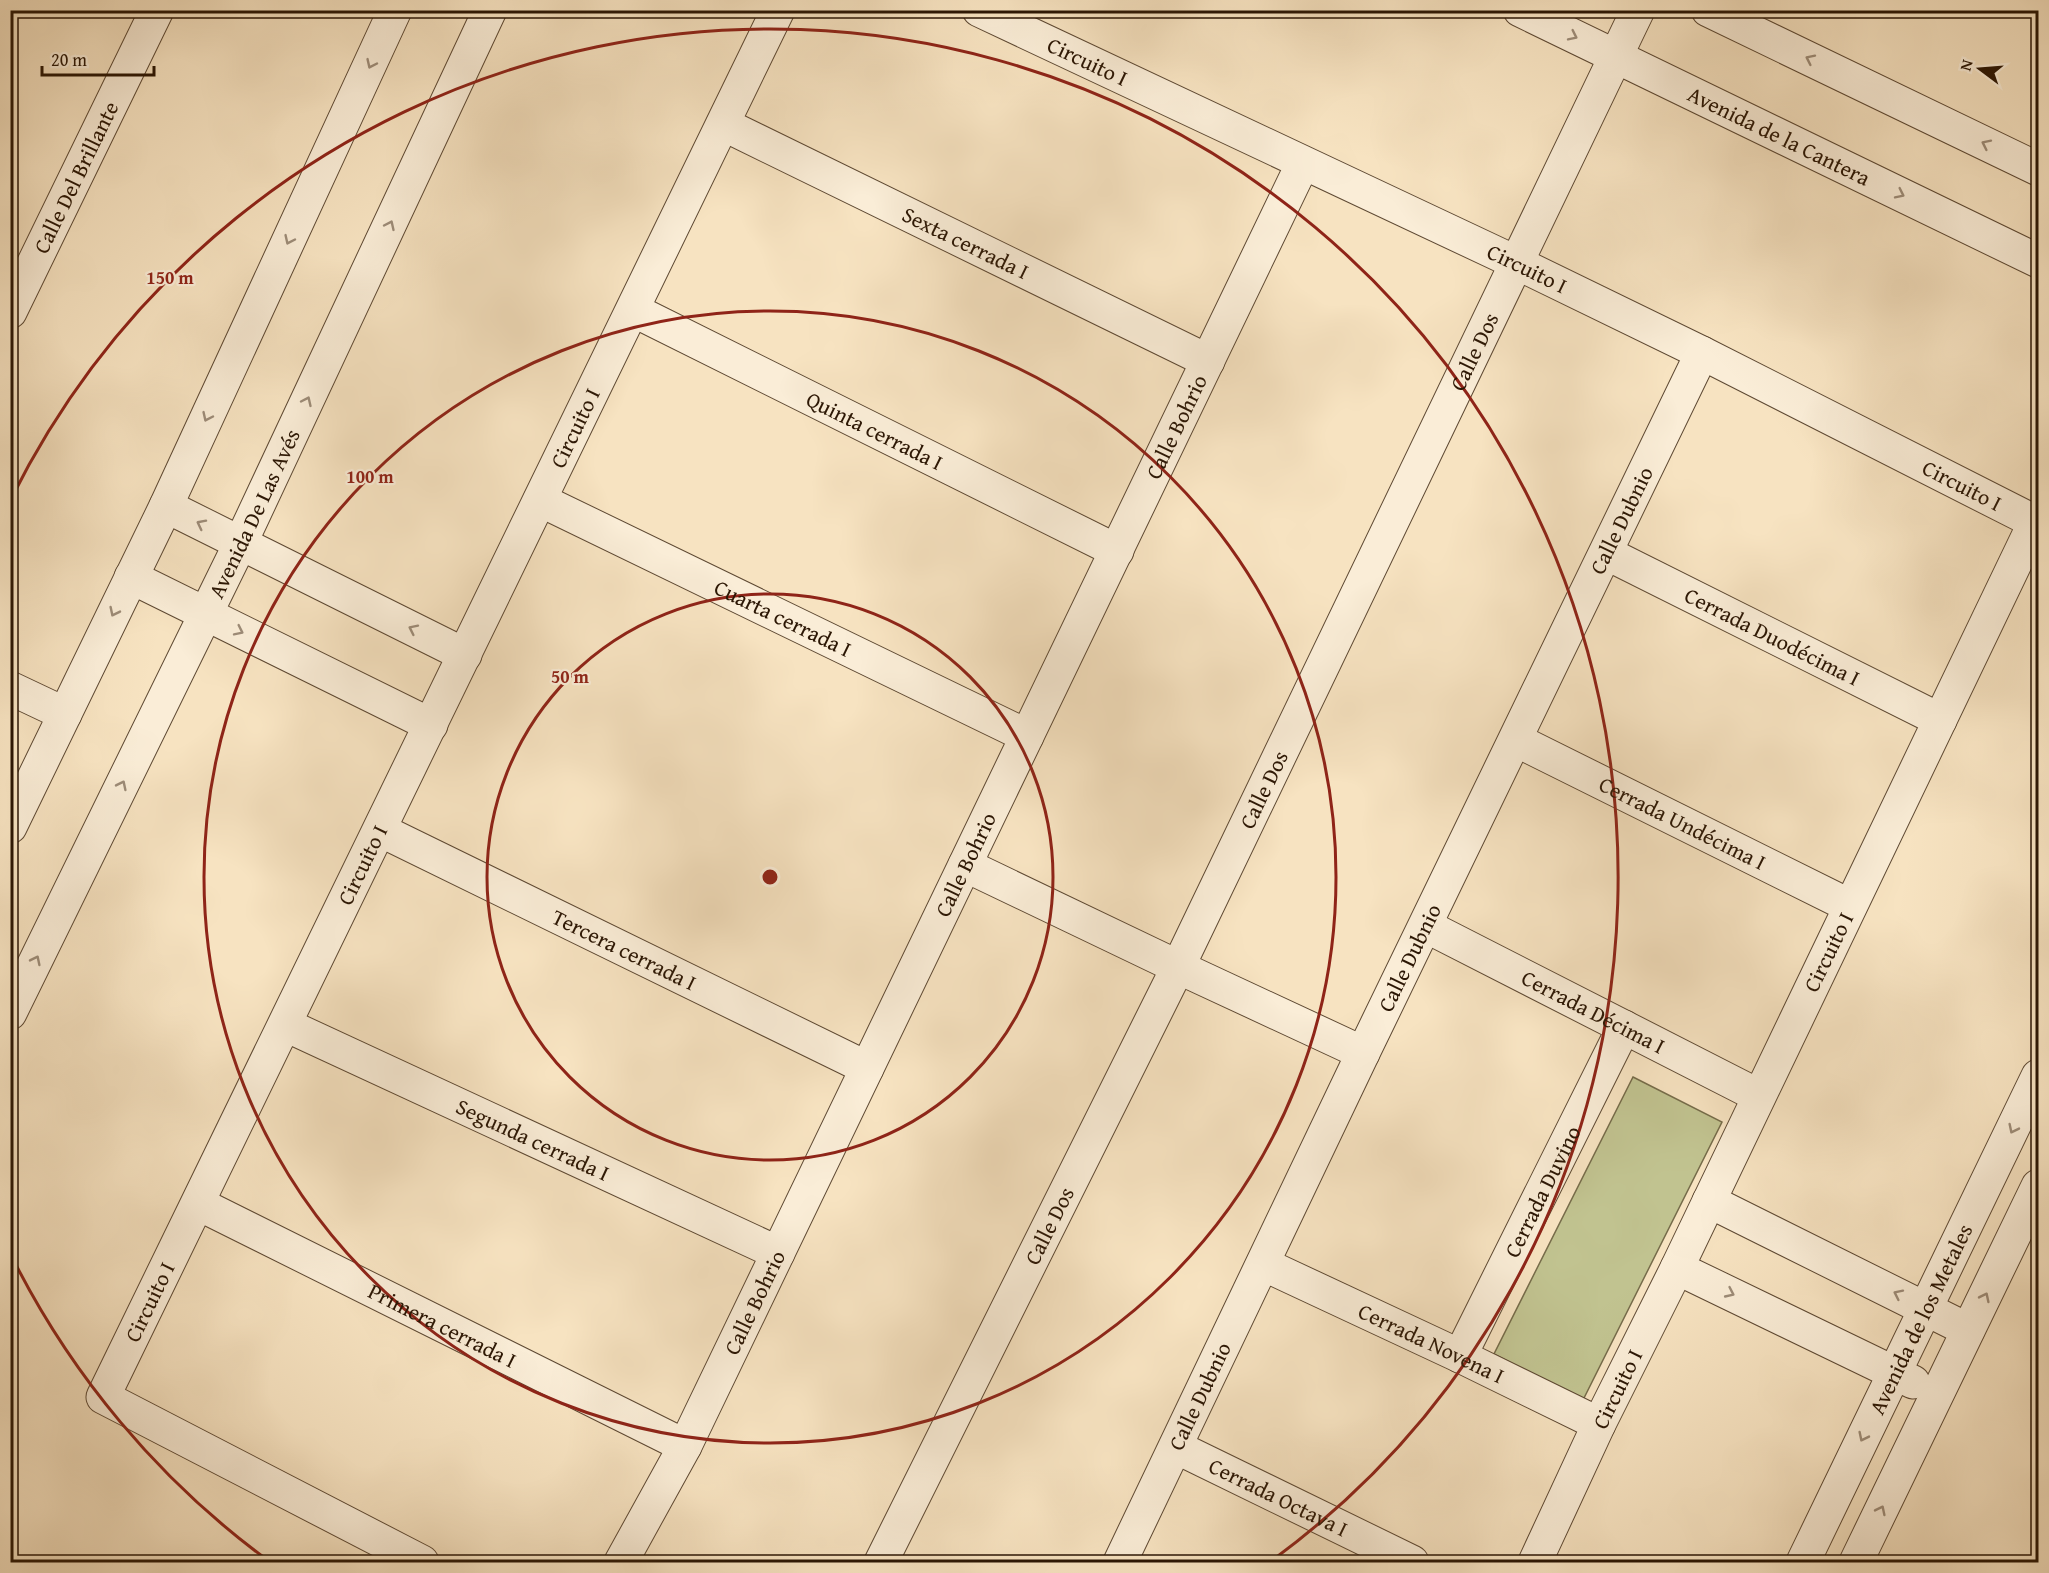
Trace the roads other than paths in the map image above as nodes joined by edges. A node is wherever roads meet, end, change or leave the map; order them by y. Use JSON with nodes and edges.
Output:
{"nodes":[{"id":1,"x":157,"y":10,"type":"edge"},
{"id":2,"x":395,"y":10,"type":"edge"},
{"id":3,"x":490,"y":10,"type":"edge"},
{"id":4,"x":778,"y":10,"type":"edge"},
{"id":5,"x":979,"y":10,"type":"edge"},
{"id":6,"x":1520,"y":10,"type":"edge"},
{"id":7,"x":1638,"y":10,"type":"edge"},
{"id":8,"x":1708,"y":10,"type":"edge"},
{"id":9,"x":1616,"y":57,"type":"junction"},
{"id":10,"x":723,"y":124,"type":"junction"},
{"id":11,"x":1303,"y":163,"type":"junction"},
{"id":12,"x":2038,"y":169,"type":"edge"},
{"id":13,"x":2038,"y":261,"type":"edge"},
{"id":14,"x":1517,"y":263,"type":"junction"},
{"id":15,"x":633,"y":310,"type":"junction"},
{"id":16,"x":10,"y":312,"type":"edge"},
{"id":17,"x":1702,"y":353,"type":"junction"},
{"id":18,"x":1208,"y":361,"type":"junction"},
{"id":19,"x":540,"y":500,"type":"junction"},
{"id":20,"x":165,"y":506,"type":"junction"},
{"id":21,"x":240,"y":544,"type":"junction"},
{"id":22,"x":1117,"y":551,"type":"junction"},
{"id":23,"x":1606,"y":553,"type":"junction"},
{"id":24,"x":131,"y":577,"type":"junction"},
{"id":25,"x":205,"y":615,"type":"junction"},
{"id":26,"x":465,"y":655,"type":"junction"},
{"id":27,"x":10,"y":688,"type":"edge"},
{"id":28,"x":65,"y":714,"type":"junction"},
{"id":29,"x":1940,"y":720,"type":"junction"},
{"id":30,"x":431,"y":726,"type":"junction"},
{"id":31,"x":1027,"y":736,"type":"junction"},
{"id":32,"x":1515,"y":740,"type":"junction"},
{"id":33,"x":10,"y":827,"type":"edge"},
{"id":34,"x":380,"y":830,"type":"junction"},
{"id":35,"x":965,"y":865,"type":"junction"},
{"id":36,"x":1850,"y":906,"type":"junction"},
{"id":37,"x":1426,"y":926,"type":"junction"},
{"id":38,"x":1178,"y":967,"type":"junction"},
{"id":39,"x":10,"y":1013,"type":"edge"},
{"id":40,"x":286,"y":1025,"type":"junction"},
{"id":41,"x":1624,"y":1027,"type":"junction"},
{"id":42,"x":1363,"y":1053,"type":"junction"},
{"id":43,"x":867,"y":1068,"type":"junction"},
{"id":44,"x":2038,"y":1076,"type":"edge"},
{"id":45,"x":1759,"y":1096,"type":"junction"},
{"id":46,"x":2038,"y":1186,"type":"edge"},
{"id":47,"x":1709,"y":1201,"type":"junction"},
{"id":48,"x":199,"y":1204,"type":"junction"},
{"id":49,"x":778,"y":1252,"type":"junction"},
{"id":50,"x":1263,"y":1264,"type":"junction"},
{"id":51,"x":1677,"y":1268,"type":"junction"},
{"id":52,"x":1927,"y":1308,"type":"junction"},
{"id":53,"x":1968,"y":1330,"type":"junction"},
{"id":54,"x":1460,"y":1356,"type":"junction"},
{"id":55,"x":1895,"y":1372,"type":"junction"},
{"id":56,"x":1938,"y":1394,"type":"junction"},
{"id":57,"x":1599,"y":1424,"type":"junction"},
{"id":58,"x":685,"y":1446,"type":"junction"},
{"id":59,"x":1176,"y":1447,"type":"junction"},
{"id":60,"x":422,"y":1563,"type":"edge"},
{"id":61,"x":621,"y":1563,"type":"edge"},
{"id":62,"x":881,"y":1563,"type":"edge"},
{"id":63,"x":1120,"y":1563,"type":"edge"},
{"id":64,"x":1412,"y":1563,"type":"edge"},
{"id":65,"x":1535,"y":1563,"type":"edge"},
{"id":66,"x":1803,"y":1563,"type":"edge"},
{"id":67,"x":1856,"y":1563,"type":"edge"}],
"edges":[{"from":1,"to":16,"type":"street","name":"Calle Del Brillante"},
{"from":2,"to":20,"type":"street","one_way":true},
{"from":21,"to":3,"type":"street","name":"Avenida De Las Avés","one_way":true},
{"from":4,"to":10,"type":"street","name":"Circuito I"},
{"from":5,"to":11,"type":"street","name":"Circuito I"},
{"from":6,"to":9,"type":"street","name":"Avenida de la Cantera","one_way":true},
{"from":7,"to":9,"type":"street","name":"Calle Dos"},
{"from":12,"to":8,"type":"street","one_way":true},
{"from":9,"to":13,"type":"street","name":"Avenida de la Cantera","one_way":true},
{"from":9,"to":14,"type":"street","name":"Calle Dos"},
{"from":10,"to":15,"type":"street","name":"Circuito I"},
{"from":10,"to":18,"type":"street","name":"Sexta cerrada I"},
{"from":11,"to":14,"type":"street","name":"Circuito I"},
{"from":11,"to":18,"type":"street","name":"Calle Bohrio"},
{"from":14,"to":17,"type":"street","name":"Circuito I"},
{"from":14,"to":38,"type":"street","name":"Calle Dos"},
{"from":15,"to":19,"type":"street","name":"Circuito I"},
{"from":15,"to":22,"type":"street","name":"Quinta cerrada I"},
{"from":17,"to":23,"type":"street","name":"Calle Dubnio"},
{"from":17,"to":29,"type":"street","name":"Circuito I"},
{"from":18,"to":22,"type":"street","name":"Calle Bohrio"},
{"from":19,"to":26,"type":"street","name":"Circuito I"},
{"from":19,"to":31,"type":"street","name":"Cuarta cerrada I"},
{"from":21,"to":20,"type":"street","one_way":true},
{"from":20,"to":24,"type":"street"},
{"from":21,"to":25,"type":"street","name":"Avenida De Las Avés"},
{"from":26,"to":21,"type":"street","one_way":true},
{"from":22,"to":31,"type":"street","name":"Calle Bohrio"},
{"from":23,"to":29,"type":"street","name":"Cerrada Duodécima I"},
{"from":23,"to":32,"type":"street","name":"Calle Dubnio"},
{"from":24,"to":25,"type":"street"},
{"from":24,"to":28,"type":"street","one_way":true},
{"from":25,"to":30,"type":"street","one_way":true},
{"from":39,"to":25,"type":"street","name":"Avenida De Las Avés","one_way":true},
{"from":26,"to":30,"type":"street","name":"Circuito I"},
{"from":27,"to":28,"type":"street"},
{"from":28,"to":33,"type":"street"},
{"from":29,"to":36,"type":"street","name":"Circuito I"},
{"from":30,"to":34,"type":"street","name":"Circuito I"},
{"from":31,"to":35,"type":"street","name":"Calle Bohrio"},
{"from":32,"to":36,"type":"street","name":"Cerrada Undécima I"},
{"from":32,"to":37,"type":"street","name":"Calle Dubnio"},
{"from":34,"to":40,"type":"street","name":"Circuito I"},
{"from":34,"to":43,"type":"street","name":"Tercera cerrada I"},
{"from":35,"to":38,"type":"street"},
{"from":35,"to":43,"type":"street","name":"Calle Bohrio"},
{"from":36,"to":45,"type":"street","name":"Circuito I"},
{"from":37,"to":41,"type":"street","name":"Cerrada Décima I"},
{"from":37,"to":42,"type":"street","name":"Calle Dubnio"},
{"from":38,"to":42,"type":"street"},
{"from":38,"to":62,"type":"street","name":"Calle Dos"},
{"from":40,"to":48,"type":"street","name":"Circuito I"},
{"from":40,"to":49,"type":"street","name":"Segunda cerrada I"},
{"from":41,"to":45,"type":"street","name":"Cerrada Décima I"},
{"from":41,"to":54,"type":"street","name":"Cerrada Duvino"},
{"from":42,"to":50,"type":"street","name":"Calle Dubnio"},
{"from":43,"to":49,"type":"street","name":"Calle Bohrio"},
{"from":44,"to":52,"type":"street","name":"Avenida de los Metales","one_way":true},
{"from":45,"to":47,"type":"street","name":"Circuito I"},
{"from":53,"to":46,"type":"street","one_way":true},
{"from":47,"to":51,"type":"street","name":"Circuito I"},
{"from":52,"to":47,"type":"street","one_way":true},
{"from":48,"to":58,"type":"street","name":"Primera cerrada I"},
{"from":48,"to":60,"type":"street","name":"Circuito I"},
{"from":49,"to":58,"type":"street","name":"Calle Bohrio"},
{"from":50,"to":54,"type":"street","name":"Cerrada Novena I"},
{"from":50,"to":59,"type":"street","name":"Calle Dubnio"},
{"from":51,"to":55,"type":"street","one_way":true},
{"from":51,"to":57,"type":"street","name":"Circuito I"},
{"from":52,"to":53,"type":"street"},
{"from":52,"to":55,"type":"street","name":"Avenida de los Metales"},
{"from":53,"to":56,"type":"street"},
{"from":54,"to":57,"type":"street","name":"Cerrada Novena I"},
{"from":55,"to":56,"type":"street"},
{"from":55,"to":66,"type":"street","name":"Avenida de los Metales","one_way":true},
{"from":67,"to":56,"type":"street","one_way":true},
{"from":57,"to":65,"type":"street","name":"Circuito I"},
{"from":58,"to":61,"type":"street","name":"Calle Bohrio"},
{"from":59,"to":63,"type":"street","name":"Calle Dubnio"},
{"from":59,"to":64,"type":"street","name":"Cerrada Octava I"}]}
